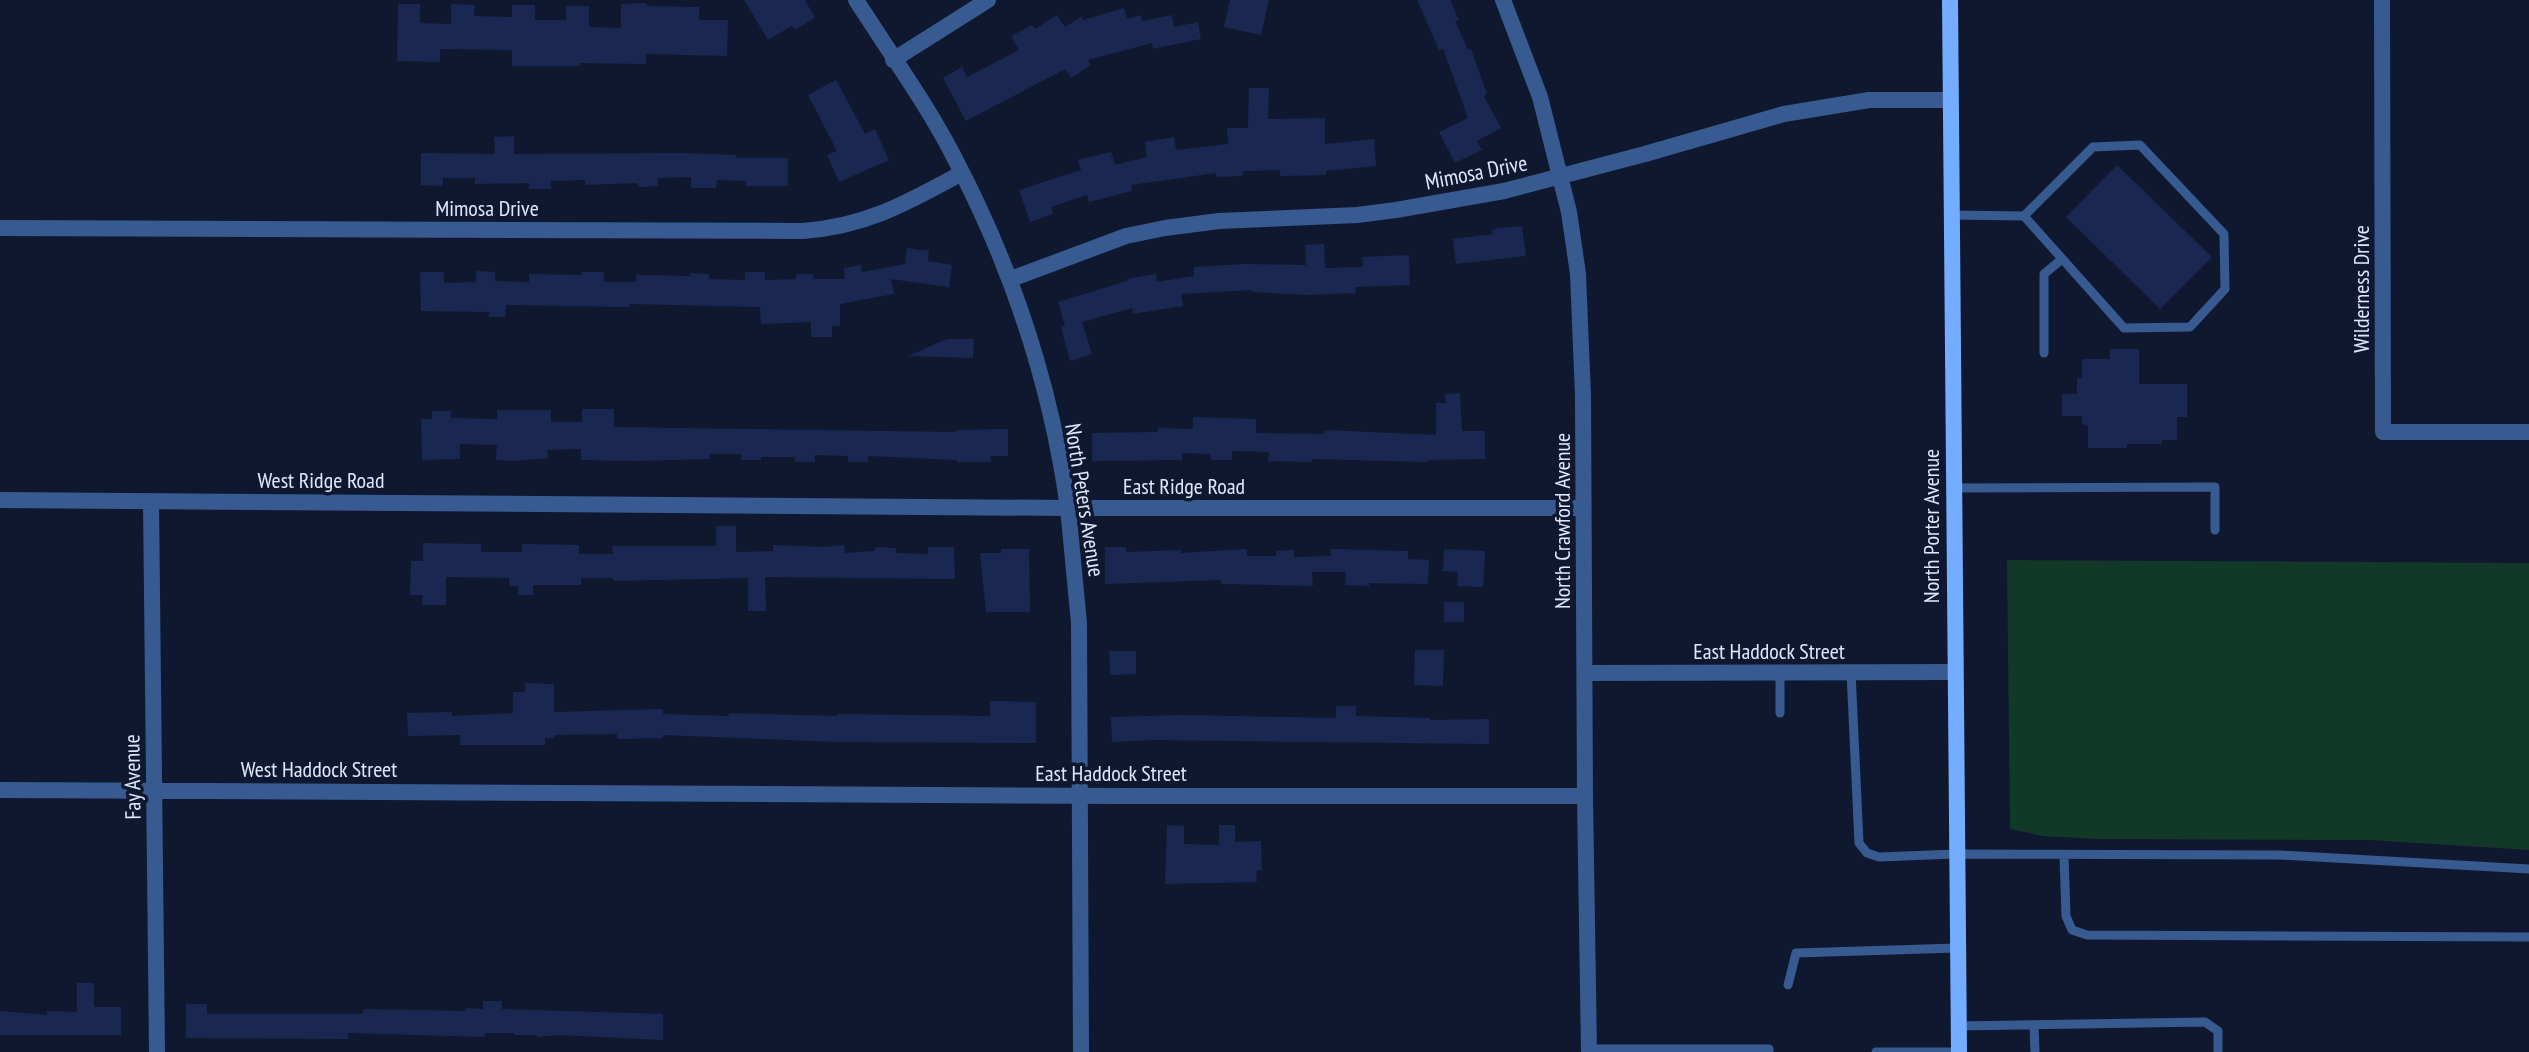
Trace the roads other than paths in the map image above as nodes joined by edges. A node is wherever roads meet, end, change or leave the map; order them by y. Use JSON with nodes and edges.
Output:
{"nodes":[{"id":1,"x":856,"y":0,"type":"edge"},
{"id":2,"x":988,"y":0,"type":"edge"},
{"id":3,"x":1503,"y":0,"type":"edge"},
{"id":4,"x":1950,"y":0,"type":"edge"},
{"id":5,"x":2382,"y":0,"type":"edge"},
{"id":6,"x":893,"y":60,"type":"junction"},
{"id":7,"x":1950,"y":100,"type":"junction"},
{"id":8,"x":962,"y":173,"type":"junction"},
{"id":9,"x":1561,"y":176,"type":"junction"},
{"id":10,"x":1951,"y":215,"type":"junction"},
{"id":11,"x":2024,"y":216,"type":"junction"},
{"id":12,"x":0,"y":228,"type":"edge"},
{"id":13,"x":2062,"y":259,"type":"junction"},
{"id":14,"x":1011,"y":279,"type":"junction"},
{"id":15,"x":2044,"y":353,"type":"dead end"},
{"id":16,"x":2529,"y":432,"type":"edge"},
{"id":17,"x":1953,"y":488,"type":"junction"},
{"id":18,"x":0,"y":500,"type":"edge"},
{"id":19,"x":151,"y":501,"type":"junction"},
{"id":20,"x":642,"y":504,"type":"joint"},
{"id":21,"x":1068,"y":508,"type":"junction"},
{"id":22,"x":1583,"y":508,"type":"junction"},
{"id":23,"x":2215,"y":530,"type":"dead end"},
{"id":24,"x":1851,"y":672,"type":"junction"},
{"id":25,"x":1954,"y":672,"type":"junction"},
{"id":26,"x":1585,"y":673,"type":"junction"},
{"id":27,"x":1780,"y":673,"type":"junction"},
{"id":28,"x":1780,"y":713,"type":"dead end"},
{"id":29,"x":0,"y":790,"type":"edge"},
{"id":30,"x":154,"y":791,"type":"junction"},
{"id":31,"x":638,"y":792,"type":"joint"},
{"id":32,"x":1081,"y":795,"type":"junction"},
{"id":33,"x":1585,"y":796,"type":"junction"},
{"id":34,"x":1955,"y":854,"type":"junction"},
{"id":35,"x":2064,"y":855,"type":"junction"},
{"id":36,"x":2529,"y":869,"type":"edge"},
{"id":37,"x":2529,"y":937,"type":"edge"},
{"id":38,"x":1957,"y":948,"type":"junction"},
{"id":39,"x":1788,"y":985,"type":"dead end"},
{"id":40,"x":1958,"y":1026,"type":"junction"},
{"id":41,"x":2034,"y":1026,"type":"junction"},
{"id":42,"x":1589,"y":1050,"type":"edge"},
{"id":43,"x":157,"y":1052,"type":"edge"},
{"id":44,"x":1081,"y":1052,"type":"edge"},
{"id":45,"x":1769,"y":1052,"type":"edge"},
{"id":46,"x":1876,"y":1052,"type":"edge"},
{"id":47,"x":1959,"y":1052,"type":"edge"},
{"id":48,"x":2035,"y":1052,"type":"edge"},
{"id":49,"x":2218,"y":1052,"type":"edge"}],
"edges":[{"from":1,"to":6,"type":"street","name":"North Peters Avenue"},
{"from":2,"to":6,"type":"street"},
{"from":3,"to":9,"type":"street","name":"North Crawford Avenue"},
{"from":4,"to":7,"type":"main road","name":"North Porter Avenue"},
{"from":5,"to":16,"type":"street","name":"Wilderness Drive"},
{"from":6,"to":8,"type":"street","name":"North Peters Avenue"},
{"from":7,"to":9,"type":"street","name":"Mimosa Drive"},
{"from":7,"to":10,"type":"main road","name":"North Porter Avenue"},
{"from":8,"to":12,"type":"street","name":"Mimosa Drive"},
{"from":8,"to":14,"type":"street","name":"North Peters Avenue"},
{"from":9,"to":14,"type":"street","name":"Mimosa Drive"},
{"from":9,"to":22,"type":"street","name":"North Crawford Avenue"},
{"from":10,"to":11,"type":"lane"},
{"from":10,"to":17,"type":"main road","name":"North Porter Avenue"},
{"from":11,"to":13,"type":"lane"},
{"from":11,"to":13,"type":"lane"},
{"from":13,"to":15,"type":"lane"},
{"from":14,"to":21,"type":"street","name":"North Peters Avenue"},
{"from":17,"to":23,"type":"lane"},
{"from":17,"to":25,"type":"main road","name":"North Porter Avenue"},
{"from":18,"to":19,"type":"street","name":"West Ridge Road"},
{"from":19,"to":20,"type":"street","name":"West Ridge Road"},
{"from":19,"to":30,"type":"street","name":"Fay Avenue"},
{"from":20,"to":21,"type":"street","name":"East Ridge Road"},
{"from":21,"to":22,"type":"street","name":"East Ridge Road"},
{"from":21,"to":32,"type":"street","name":"North Peters Avenue"},
{"from":22,"to":26,"type":"street","name":"North Crawford Avenue"},
{"from":24,"to":25,"type":"street","name":"East Haddock Street"},
{"from":24,"to":27,"type":"street","name":"East Haddock Street"},
{"from":24,"to":34,"type":"lane"},
{"from":25,"to":34,"type":"main road","name":"North Porter Avenue"},
{"from":26,"to":27,"type":"street","name":"East Haddock Street"},
{"from":26,"to":33,"type":"street","name":"North Crawford Avenue"},
{"from":27,"to":28,"type":"lane"},
{"from":29,"to":30,"type":"street","name":"West Haddock Street"},
{"from":30,"to":31,"type":"street","name":"West Haddock Street"},
{"from":30,"to":43,"type":"street","name":"Fay Avenue"},
{"from":31,"to":32,"type":"street","name":"East Haddock Street"},
{"from":32,"to":33,"type":"street","name":"East Haddock Street"},
{"from":32,"to":44,"type":"street","name":"North Peters Avenue"},
{"from":33,"to":42,"type":"street","name":"North Crawford Avenue"},
{"from":34,"to":35,"type":"lane"},
{"from":34,"to":38,"type":"main road","name":"North Porter Avenue"},
{"from":35,"to":36,"type":"lane"},
{"from":35,"to":37,"type":"lane"},
{"from":38,"to":39,"type":"lane"},
{"from":38,"to":40,"type":"main road","name":"North Porter Avenue"},
{"from":40,"to":41,"type":"lane"},
{"from":40,"to":47,"type":"main road","name":"North Porter Avenue"},
{"from":41,"to":48,"type":"lane"},
{"from":41,"to":49,"type":"lane"},
{"from":42,"to":45,"type":"lane"},
{"from":46,"to":47,"type":"lane"}]}
